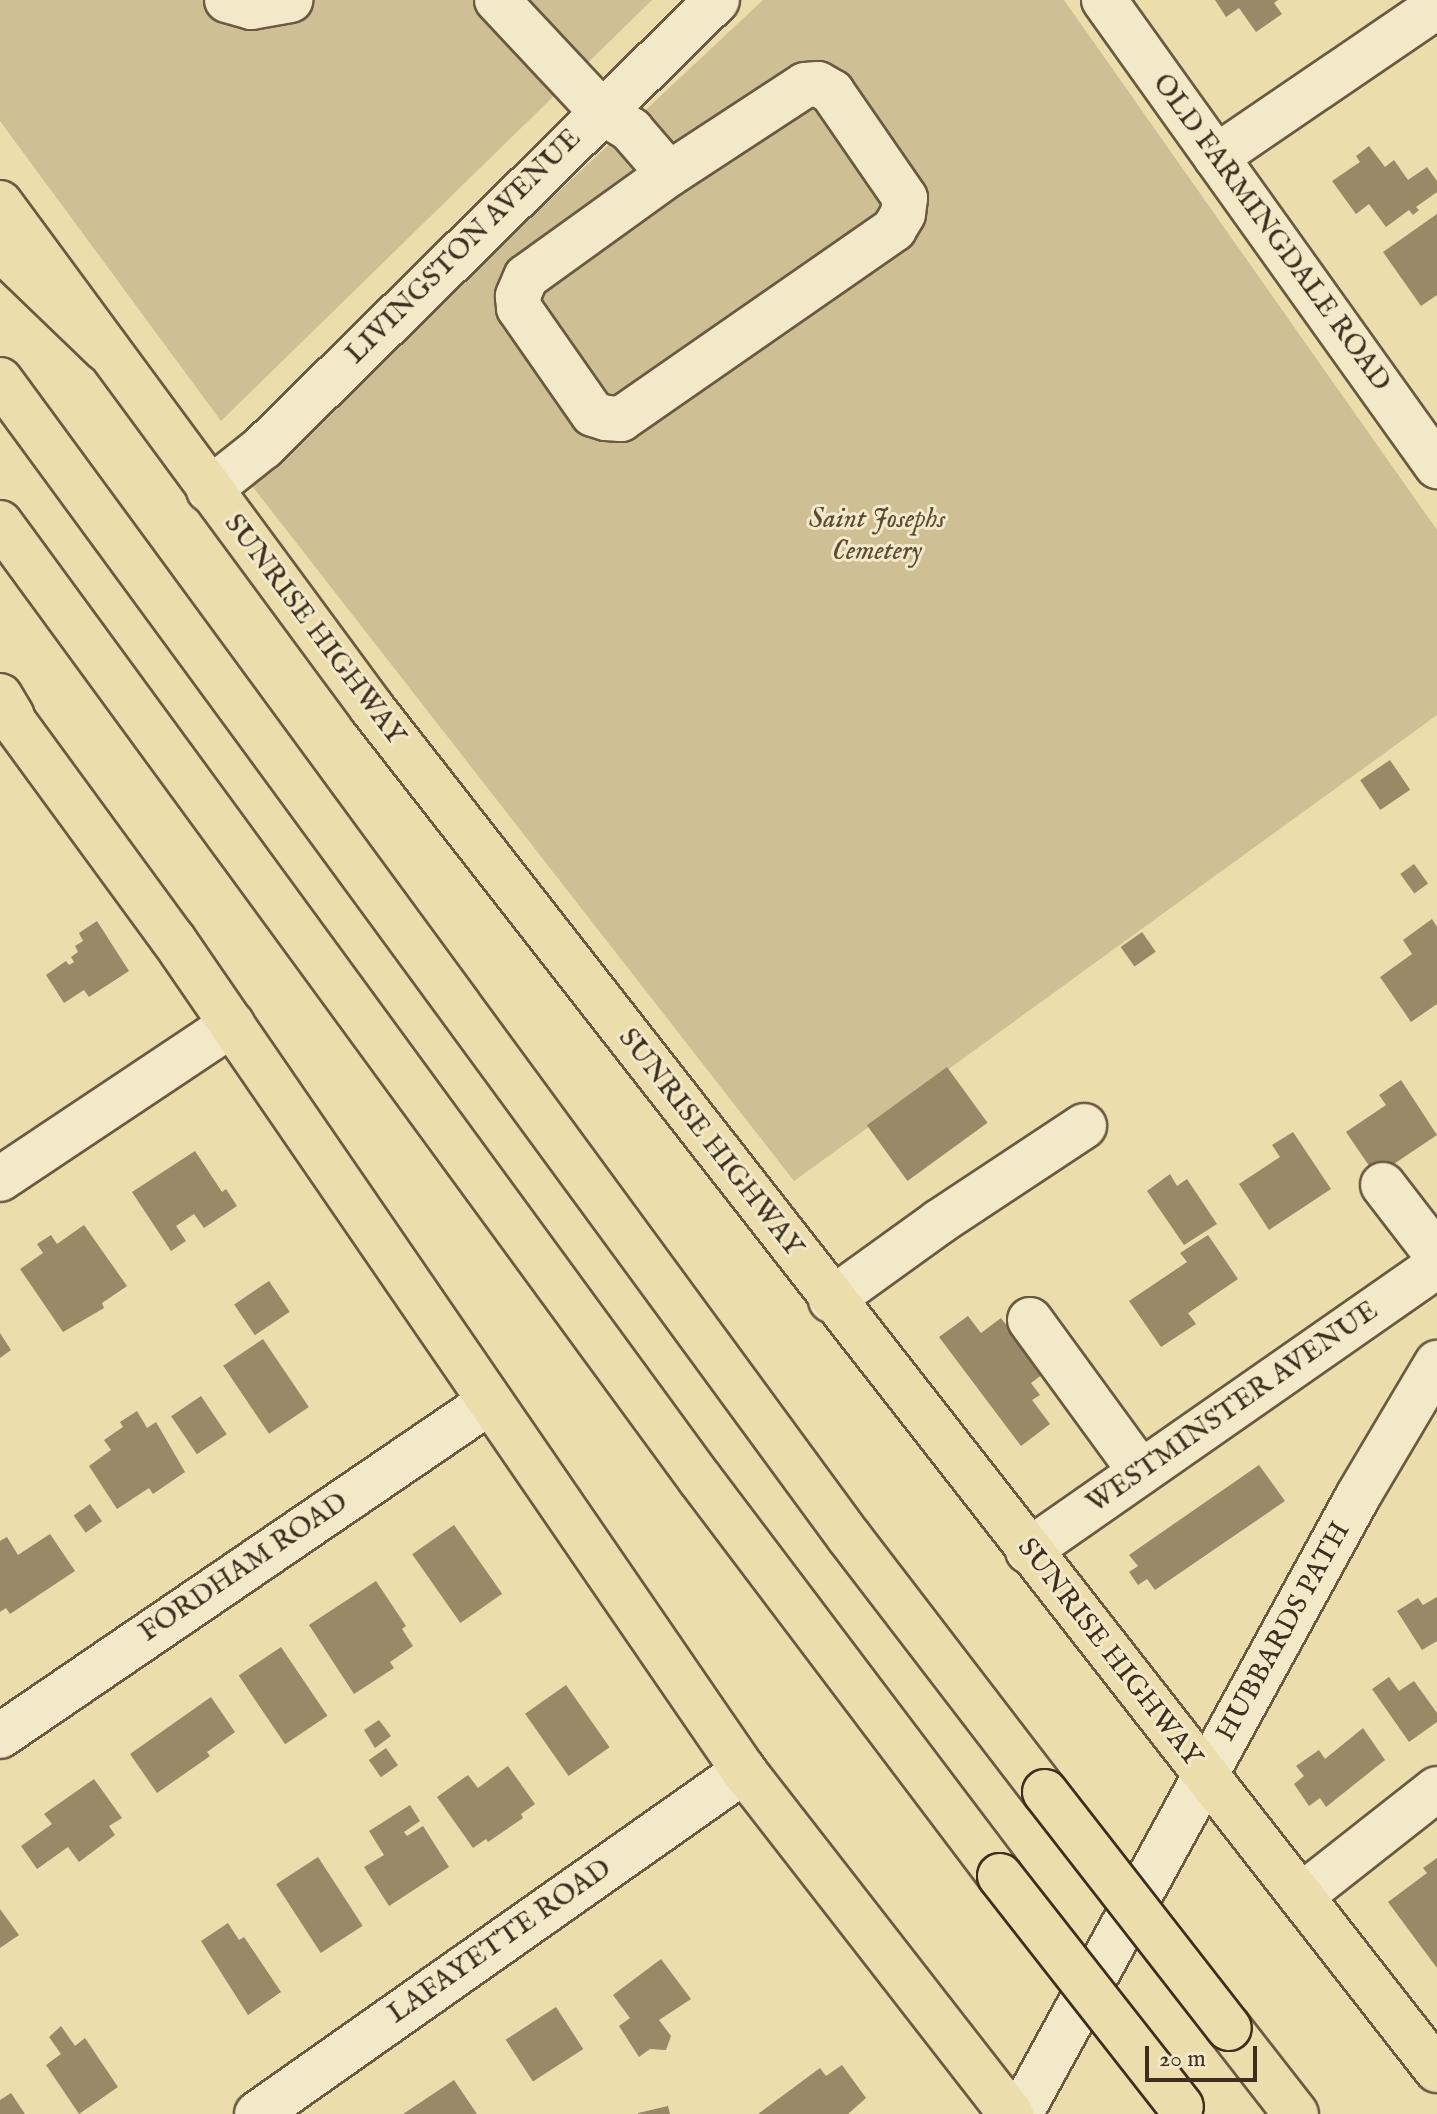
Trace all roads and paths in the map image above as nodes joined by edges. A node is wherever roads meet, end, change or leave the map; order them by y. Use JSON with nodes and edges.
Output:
{"nodes":[{"id":1,"x":227,"y":0,"type":"edge"},
{"id":2,"x":290,"y":0,"type":"edge"},
{"id":3,"x":497,"y":0,"type":"edge"},
{"id":4,"x":717,"y":0,"type":"edge"},
{"id":5,"x":1104,"y":0,"type":"edge"},
{"id":6,"x":1437,"y":6,"type":"edge"},
{"id":7,"x":601,"y":111,"type":"junction"},
{"id":8,"x":1216,"y":157,"type":"junction"},
{"id":9,"x":669,"y":174,"type":"junction"},
{"id":10,"x":0,"y":203,"type":"edge"},
{"id":11,"x":0,"y":248,"type":"edge"},
{"id":12,"x":105,"y":349,"type":"junction"},
{"id":13,"x":0,"y":380,"type":"edge"},
{"id":14,"x":1437,"y":466,"type":"edge"},
{"id":15,"x":209,"y":490,"type":"junction"},
{"id":16,"x":0,"y":523,"type":"edge"},
{"id":17,"x":3,"y":710,"type":"edge"},
{"id":18,"x":232,"y":1024,"type":"junction"},
{"id":19,"x":1084,"y":1126,"type":"dead end"},
{"id":20,"x":0,"y":1179,"type":"edge"},
{"id":21,"x":1383,"y":1185,"type":"dead end"},
{"id":22,"x":1437,"y":1255,"type":"edge"},
{"id":23,"x":1437,"y":1266,"type":"edge"},
{"id":24,"x":831,"y":1300,"type":"junction"},
{"id":25,"x":1030,"y":1320,"type":"dead end"},
{"id":26,"x":1437,"y":1363,"type":"edge"},
{"id":27,"x":488,"y":1403,"type":"junction"},
{"id":28,"x":1141,"y":1472,"type":"junction"},
{"id":29,"x":1028,"y":1551,"type":"junction"},
{"id":30,"x":0,"y":1736,"type":"edge"},
{"id":31,"x":744,"y":1771,"type":"junction"},
{"id":32,"x":1206,"y":1776,"type":"junction"},
{"id":33,"x":1437,"y":1789,"type":"edge"},
{"id":34,"x":1301,"y":1896,"type":"junction"},
{"id":35,"x":1437,"y":2070,"type":"edge"},
{"id":36,"x":1183,"y":2110,"type":"edge"},
{"id":37,"x":257,"y":2114,"type":"edge"},
{"id":38,"x":1011,"y":2114,"type":"edge"},
{"id":39,"x":1020,"y":2114,"type":"edge"},
{"id":40,"x":1296,"y":2114,"type":"edge"}],
"edges":[{"from":1,"to":2,"type":"street"},
{"from":3,"to":7,"type":"street"},
{"from":4,"to":7,"type":"street","name":"LIVINGSTON AVENUE"},
{"from":5,"to":8,"type":"street","name":"OLD FARMINGDALE ROAD"},
{"from":6,"to":8,"type":"street"},
{"from":7,"to":9,"type":"street"},
{"from":7,"to":15,"type":"street","name":"LIVINGSTON AVENUE"},
{"from":8,"to":14,"type":"street","name":"OLD FARMINGDALE ROAD"},
{"from":9,"to":9,"type":"street"},
{"from":10,"to":12,"type":"main road","name":"SUNRISE HIGHWAY"},
{"from":11,"to":12,"type":"main road"},
{"from":12,"to":15,"type":"main road","name":"SUNRISE HIGHWAY"},
{"from":13,"to":40,"type":"main road","bridge":true},
{"from":15,"to":24,"type":"main road","name":"SUNRISE HIGHWAY"},
{"from":16,"to":36,"type":"main road","bridge":true},
{"from":17,"to":18,"type":"main road"},
{"from":18,"to":20,"type":"street"},
{"from":18,"to":27,"type":"main road"},
{"from":19,"to":24,"type":"street"},
{"from":21,"to":22,"type":"street"},
{"from":23,"to":28,"type":"street","name":"WESTMINSTER AVENUE"},
{"from":24,"to":29,"type":"main road","name":"SUNRISE HIGHWAY"},
{"from":25,"to":28,"type":"street"},
{"from":26,"to":32,"type":"street","name":"HUBBARDS PATH"},
{"from":27,"to":30,"type":"street","name":"FORDHAM ROAD"},
{"from":27,"to":31,"type":"main road"},
{"from":28,"to":29,"type":"street","name":"WESTMINSTER AVENUE"},
{"from":29,"to":32,"type":"main road","name":"SUNRISE HIGHWAY"},
{"from":31,"to":37,"type":"street","name":"LAFAYETTE ROAD"},
{"from":31,"to":38,"type":"main road"},
{"from":32,"to":34,"type":"main road","name":"SUNRISE HIGHWAY"},
{"from":32,"to":39,"type":"street","name":"HUBBARDS PATH"},
{"from":33,"to":34,"type":"street"},
{"from":34,"to":35,"type":"main road","name":"SUNRISE HIGHWAY"}]}
